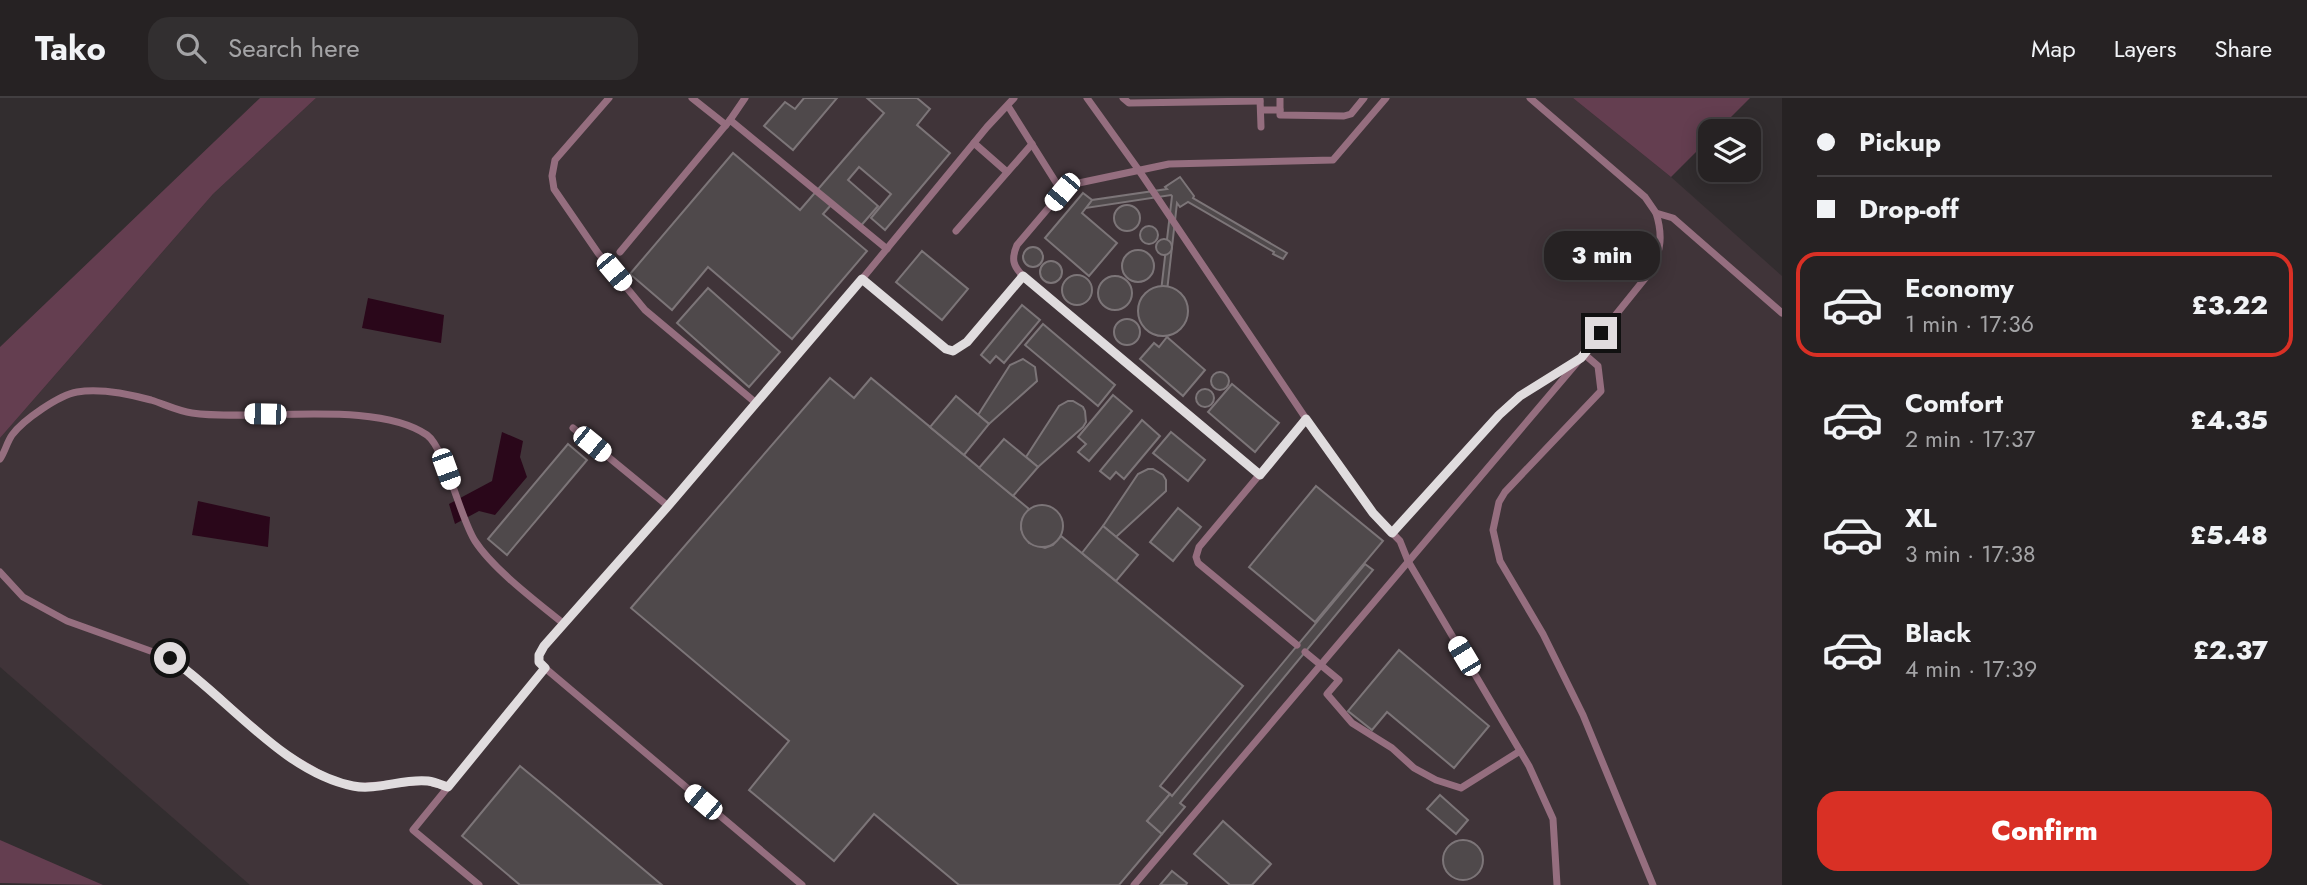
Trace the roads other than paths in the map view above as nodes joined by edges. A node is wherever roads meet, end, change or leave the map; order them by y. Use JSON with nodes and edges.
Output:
{"nodes":[{"id":1,"x":609,"y":98,"type":"edge"},
{"id":2,"x":692,"y":98,"type":"edge"},
{"id":3,"x":745,"y":98,"type":"edge"},
{"id":4,"x":1014,"y":98,"type":"edge"},
{"id":5,"x":1087,"y":98,"type":"edge"},
{"id":6,"x":1123,"y":98,"type":"edge"},
{"id":7,"x":1280,"y":98,"type":"edge"},
{"id":8,"x":1364,"y":98,"type":"edge"},
{"id":9,"x":1386,"y":98,"type":"edge"},
{"id":10,"x":1530,"y":98,"type":"edge"},
{"id":11,"x":1260,"y":103,"type":"edge"},
{"id":12,"x":1008,"y":106,"type":"junction"},
{"id":13,"x":1280,"y":110,"type":"junction"},
{"id":14,"x":728,"y":123,"type":"junction"},
{"id":15,"x":1261,"y":127,"type":"dead end"},
{"id":16,"x":974,"y":143,"type":"junction"},
{"id":17,"x":1032,"y":144,"type":"junction"},
{"id":18,"x":1138,"y":169,"type":"junction"},
{"id":19,"x":1007,"y":172,"type":"junction"},
{"id":20,"x":1062,"y":192,"type":"junction"},
{"id":21,"x":1656,"y":214,"type":"junction"},
{"id":22,"x":956,"y":231,"type":"dead end"},
{"id":23,"x":887,"y":248,"type":"junction"},
{"id":24,"x":620,"y":252,"type":"dead end"},
{"id":25,"x":1023,"y":276,"type":"junction"},
{"id":26,"x":862,"y":279,"type":"junction"},
{"id":27,"x":1782,"y":313,"type":"edge"},
{"id":28,"x":1582,"y":356,"type":"junction"},
{"id":29,"x":756,"y":403,"type":"junction"},
{"id":30,"x":1306,"y":419,"type":"junction"},
{"id":31,"x":573,"y":428,"type":"dead end"},
{"id":32,"x":0,"y":459,"type":"edge"},
{"id":33,"x":1260,"y":475,"type":"junction"},
{"id":34,"x":668,"y":506,"type":"junction"},
{"id":35,"x":1392,"y":533,"type":"junction"},
{"id":36,"x":1408,"y":561,"type":"junction"},
{"id":37,"x":0,"y":572,"type":"edge"},
{"id":38,"x":564,"y":624,"type":"junction"},
{"id":39,"x":1297,"y":645,"type":"dead end"},
{"id":40,"x":1306,"y":652,"type":"dead end"},
{"id":41,"x":1321,"y":664,"type":"junction"},
{"id":42,"x":545,"y":668,"type":"junction"},
{"id":43,"x":1520,"y":751,"type":"junction"},
{"id":44,"x":448,"y":787,"type":"junction"},
{"id":45,"x":479,"y":885,"type":"edge"},
{"id":46,"x":802,"y":885,"type":"edge"},
{"id":47,"x":1134,"y":885,"type":"edge"},
{"id":48,"x":1558,"y":885,"type":"edge"},
{"id":49,"x":1653,"y":885,"type":"edge"}],
"edges":[{"from":1,"to":29,"type":"lane"},
{"from":2,"to":14,"type":"lane"},
{"from":3,"to":14,"type":"lane"},
{"from":4,"to":12,"type":"lane"},
{"from":5,"to":18,"type":"lane"},
{"from":6,"to":11,"type":"lane"},
{"from":7,"to":13,"type":"lane"},
{"from":8,"to":13,"type":"lane"},
{"from":9,"to":18,"type":"lane"},
{"from":10,"to":21,"type":"lane"},
{"from":11,"to":13,"type":"lane"},
{"from":11,"to":15,"type":"lane"},
{"from":12,"to":16,"type":"lane"},
{"from":12,"to":17,"type":"lane"},
{"from":14,"to":23,"type":"lane"},
{"from":14,"to":24,"type":"lane"},
{"from":16,"to":19,"type":"lane"},
{"from":16,"to":23,"type":"lane"},
{"from":17,"to":19,"type":"lane"},
{"from":17,"to":20,"type":"lane"},
{"from":18,"to":20,"type":"lane"},
{"from":18,"to":30,"type":"lane"},
{"from":19,"to":22,"type":"lane"},
{"from":20,"to":25,"type":"lane"},
{"from":21,"to":27,"type":"lane"},
{"from":21,"to":28,"type":"lane"},
{"from":23,"to":26,"type":"lane"},
{"from":25,"to":26,"type":"lane"},
{"from":25,"to":33,"type":"lane"},
{"from":26,"to":29,"type":"lane"},
{"from":28,"to":35,"type":"lane"},
{"from":28,"to":36,"type":"lane"},
{"from":28,"to":49,"type":"lane"},
{"from":29,"to":34,"type":"lane"},
{"from":30,"to":33,"type":"lane"},
{"from":30,"to":35,"type":"lane"},
{"from":31,"to":34,"type":"lane"},
{"from":32,"to":38,"type":"lane"},
{"from":33,"to":39,"type":"lane"},
{"from":34,"to":38,"type":"lane"},
{"from":35,"to":36,"type":"lane"},
{"from":36,"to":41,"type":"lane"},
{"from":36,"to":43,"type":"lane"},
{"from":37,"to":44,"type":"lane"},
{"from":38,"to":42,"type":"lane"},
{"from":40,"to":41,"type":"lane"},
{"from":41,"to":43,"type":"lane"},
{"from":41,"to":47,"type":"lane"},
{"from":42,"to":44,"type":"lane"},
{"from":42,"to":46,"type":"lane"},
{"from":43,"to":48,"type":"lane"},
{"from":44,"to":45,"type":"lane"}]}
